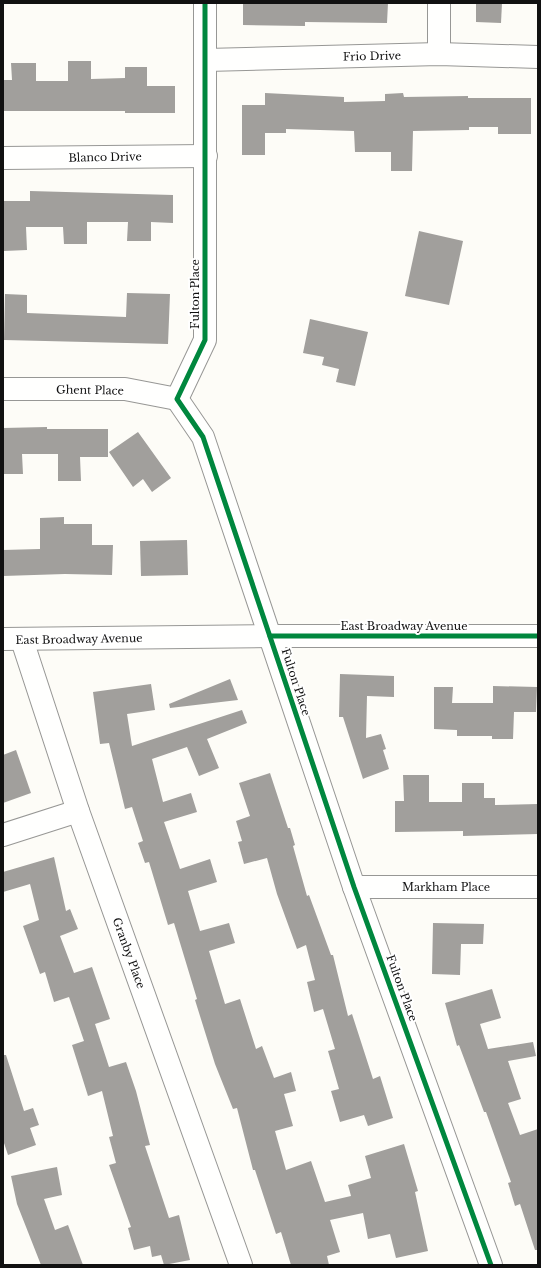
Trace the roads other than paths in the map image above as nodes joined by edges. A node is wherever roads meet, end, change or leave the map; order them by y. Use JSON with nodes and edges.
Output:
{"nodes":[{"id":1,"x":206,"y":3,"type":"edge"},
{"id":2,"x":439,"y":3,"type":"edge"},
{"id":3,"x":439,"y":54,"type":"junction"},
{"id":4,"x":538,"y":57,"type":"edge"},
{"id":5,"x":206,"y":60,"type":"junction"},
{"id":6,"x":206,"y":156,"type":"junction"},
{"id":7,"x":3,"y":158,"type":"edge"},
{"id":8,"x":3,"y":389,"type":"edge"},
{"id":9,"x":177,"y":399,"type":"junction"},
{"id":10,"x":270,"y":636,"type":"junction"},
{"id":11,"x":538,"y":636,"type":"edge"},
{"id":12,"x":12,"y":640,"type":"edge"},
{"id":13,"x":78,"y":811,"type":"junction"},
{"id":14,"x":3,"y":835,"type":"edge"},
{"id":15,"x":354,"y":887,"type":"junction"},
{"id":16,"x":538,"y":887,"type":"edge"},
{"id":17,"x":241,"y":1265,"type":"edge"},
{"id":18,"x":491,"y":1265,"type":"edge"}],
"edges":[{"from":1,"to":5,"type":"street","name":"Fulton Place"},
{"from":2,"to":3,"type":"street"},
{"from":3,"to":4,"type":"street","name":"Frio Drive"},
{"from":3,"to":5,"type":"street","name":"Frio Drive"},
{"from":5,"to":6,"type":"street","name":"Fulton Place"},
{"from":6,"to":7,"type":"street","name":"Blanco Drive"},
{"from":6,"to":9,"type":"street","name":"Fulton Place"},
{"from":8,"to":9,"type":"street","name":"Ghent Place"},
{"from":9,"to":10,"type":"street","name":"Fulton Place"},
{"from":10,"to":11,"type":"street","name":"East Broadway Avenue"},
{"from":10,"to":12,"type":"street","name":"East Broadway Avenue"},
{"from":10,"to":15,"type":"street","name":"Fulton Place"},
{"from":12,"to":13,"type":"street","name":"Granby Place"},
{"from":13,"to":14,"type":"street"},
{"from":13,"to":17,"type":"street","name":"Granby Place"},
{"from":15,"to":16,"type":"street","name":"Markham Place"},
{"from":15,"to":18,"type":"street","name":"Fulton Place"}]}
